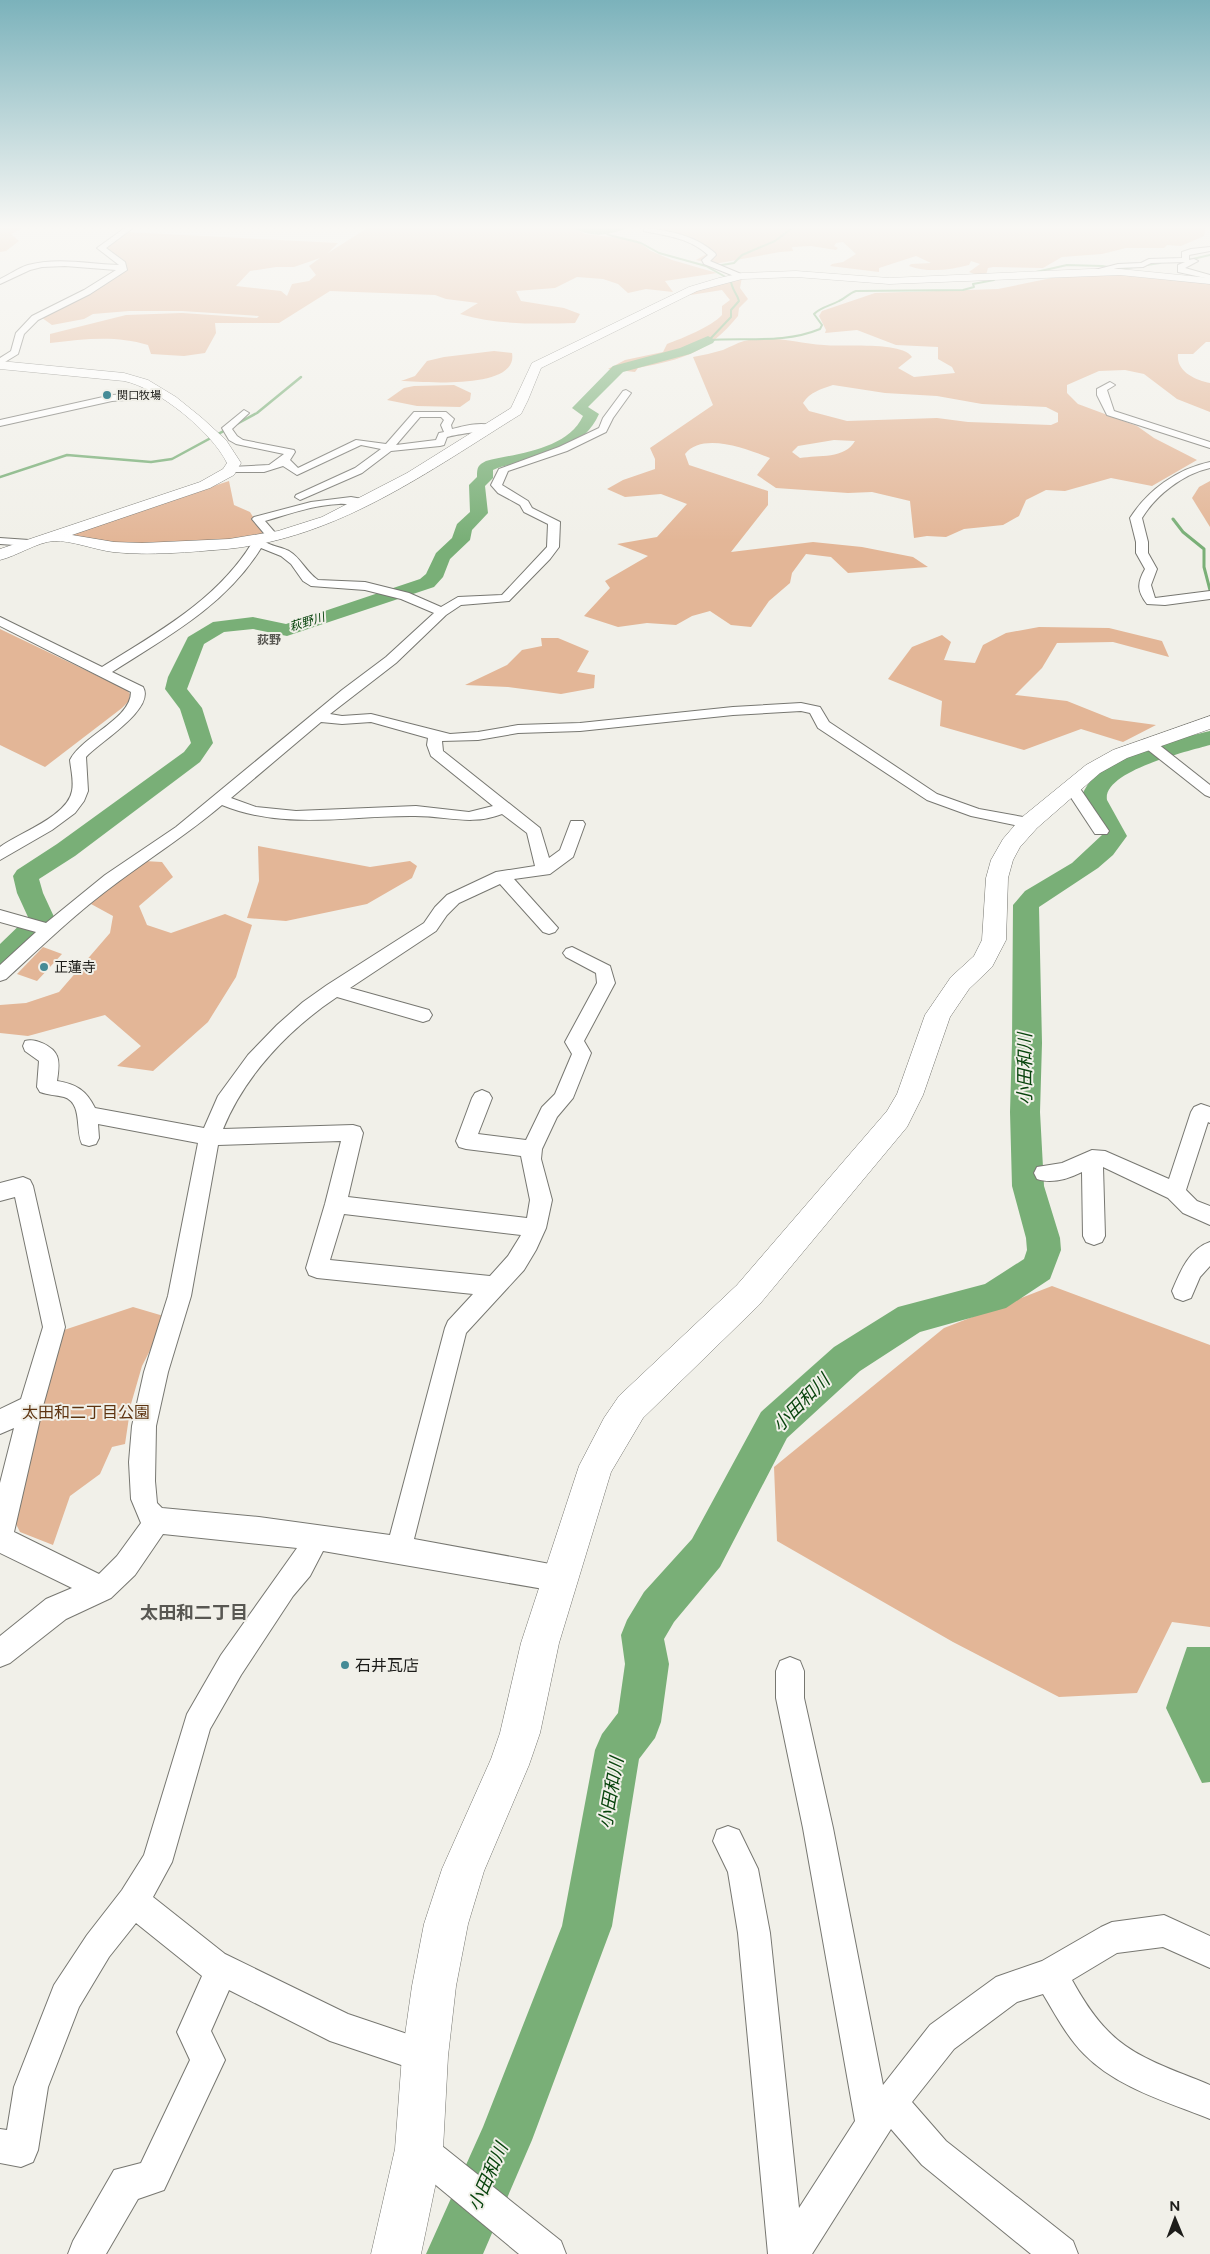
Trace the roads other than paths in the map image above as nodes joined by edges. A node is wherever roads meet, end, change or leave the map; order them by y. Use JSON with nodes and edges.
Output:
{"nodes":[{"id":1,"x":23,"y":330,"type":"edge"},
{"id":2,"x":609,"y":330,"type":"edge"},
{"id":3,"x":0,"y":363,"type":"edge"},
{"id":4,"x":1110,"y":385,"type":"dead end"},
{"id":5,"x":626,"y":392,"type":"dead end"},
{"id":6,"x":163,"y":395,"type":"junction"},
{"id":7,"x":244,"y":413,"type":"dead end"},
{"id":8,"x":0,"y":423,"type":"edge"},
{"id":9,"x":491,"y":428,"type":"junction"},
{"id":10,"x":449,"y":433,"type":"junction"},
{"id":11,"x":440,"y":443,"type":"junction"},
{"id":12,"x":1210,"y":444,"type":"edge"},
{"id":13,"x":388,"y":447,"type":"junction"},
{"id":14,"x":450,"y":453,"type":"junction"},
{"id":15,"x":283,"y":460,"type":"junction"},
{"id":16,"x":1210,"y":465,"type":"edge"},
{"id":17,"x":231,"y":470,"type":"junction"},
{"id":18,"x":300,"y":497,"type":"dead end"},
{"id":19,"x":364,"y":502,"type":"junction"},
{"id":20,"x":52,"y":536,"type":"junction"},
{"id":21,"x":272,"y":536,"type":"junction"},
{"id":22,"x":0,"y":541,"type":"edge"},
{"id":23,"x":257,"y":541,"type":"junction"},
{"id":24,"x":28,"y":543,"type":"junction"},
{"id":25,"x":0,"y":555,"type":"edge"},
{"id":26,"x":1210,"y":595,"type":"edge"},
{"id":27,"x":442,"y":612,"type":"junction"},
{"id":28,"x":0,"y":621,"type":"edge"},
{"id":29,"x":103,"y":672,"type":"junction"},
{"id":30,"x":319,"y":717,"type":"junction"},
{"id":31,"x":1210,"y":722,"type":"edge"},
{"id":32,"x":436,"y":736,"type":"junction"},
{"id":33,"x":1148,"y":743,"type":"junction"},
{"id":34,"x":1072,"y":787,"type":"junction"},
{"id":35,"x":1210,"y":792,"type":"edge"},
{"id":36,"x":220,"y":799,"type":"junction"},
{"id":37,"x":505,"y":807,"type":"junction"},
{"id":38,"x":576,"y":824,"type":"dead end"},
{"id":39,"x":1030,"y":824,"type":"junction"},
{"id":40,"x":1101,"y":831,"type":"dead end"},
{"id":41,"x":0,"y":855,"type":"edge"},
{"id":42,"x":544,"y":870,"type":"junction"},
{"id":43,"x":502,"y":876,"type":"junction"},
{"id":44,"x":0,"y":916,"type":"edge"},
{"id":45,"x":550,"y":928,"type":"dead end"},
{"id":46,"x":49,"y":930,"type":"junction"},
{"id":47,"x":572,"y":953,"type":"dead end"},
{"id":48,"x":0,"y":976,"type":"edge"},
{"id":49,"x":333,"y":990,"type":"junction"},
{"id":50,"x":423,"y":1015,"type":"dead end"},
{"id":51,"x":32,"y":1046,"type":"dead end"},
{"id":52,"x":482,"y":1098,"type":"dead end"},
{"id":53,"x":87,"y":1114,"type":"junction"},
{"id":54,"x":1210,"y":1115,"type":"edge"},
{"id":55,"x":210,"y":1137,"type":"junction"},
{"id":56,"x":89,"y":1138,"type":"dead end"},
{"id":57,"x":532,"y":1149,"type":"junction"},
{"id":58,"x":1092,"y":1158,"type":"junction"},
{"id":59,"x":1044,"y":1173,"type":"dead end"},
{"id":60,"x":0,"y":1192,"type":"edge"},
{"id":61,"x":1175,"y":1192,"type":"junction"},
{"id":62,"x":336,"y":1204,"type":"junction"},
{"id":63,"x":1210,"y":1216,"type":"edge"},
{"id":64,"x":535,"y":1228,"type":"junction"},
{"id":65,"x":1094,"y":1236,"type":"dead end"},
{"id":66,"x":1210,"y":1251,"type":"edge"},
{"id":67,"x":495,"y":1286,"type":"junction"},
{"id":68,"x":1182,"y":1291,"type":"dead end"},
{"id":69,"x":31,"y":1406,"type":"junction"},
{"id":70,"x":0,"y":1422,"type":"edge"},
{"id":71,"x":157,"y":1521,"type":"junction"},
{"id":72,"x":317,"y":1537,"type":"junction"},
{"id":73,"x":0,"y":1538,"type":"edge"},
{"id":74,"x":399,"y":1549,"type":"junction"},
{"id":75,"x":561,"y":1579,"type":"junction"},
{"id":76,"x":102,"y":1589,"type":"junction"},
{"id":77,"x":0,"y":1653,"type":"edge"},
{"id":78,"x":790,"y":1671,"type":"dead end"},
{"id":79,"x":728,"y":1841,"type":"dead end"},
{"id":80,"x":133,"y":1900,"type":"junction"},
{"id":81,"x":1210,"y":1952,"type":"edge"},
{"id":82,"x":222,"y":1969,"type":"junction"},
{"id":83,"x":1050,"y":1975,"type":"junction"},
{"id":84,"x":426,"y":2056,"type":"junction"},
{"id":85,"x":1210,"y":2102,"type":"edge"},
{"id":86,"x":881,"y":2113,"type":"junction"},
{"id":87,"x":0,"y":2146,"type":"edge"},
{"id":88,"x":419,"y":2149,"type":"junction"},
{"id":89,"x":86,"y":2254,"type":"edge"},
{"id":90,"x":396,"y":2254,"type":"edge"},
{"id":91,"x":548,"y":2254,"type":"edge"},
{"id":92,"x":786,"y":2254,"type":"edge"},
{"id":93,"x":791,"y":2254,"type":"edge"},
{"id":94,"x":1060,"y":2254,"type":"edge"}],
"edges":[{"from":1,"to":3,"type":"street"},
{"from":2,"to":9,"type":"street"},
{"from":3,"to":6,"type":"street"},
{"from":4,"to":12,"type":"street"},
{"from":5,"to":27,"type":"street"},
{"from":6,"to":8,"type":"street"},
{"from":6,"to":17,"type":"street"},
{"from":7,"to":15,"type":"street"},
{"from":9,"to":10,"type":"street"},
{"from":9,"to":14,"type":"street"},
{"from":10,"to":11,"type":"street"},
{"from":10,"to":13,"type":"street"},
{"from":11,"to":13,"type":"street"},
{"from":11,"to":14,"type":"street"},
{"from":13,"to":15,"type":"street"},
{"from":13,"to":18,"type":"street"},
{"from":14,"to":19,"type":"street"},
{"from":15,"to":17,"type":"street"},
{"from":16,"to":26,"type":"street"},
{"from":17,"to":20,"type":"street"},
{"from":19,"to":21,"type":"street"},
{"from":19,"to":21,"type":"street"},
{"from":20,"to":23,"type":"street"},
{"from":20,"to":24,"type":"street"},
{"from":21,"to":23,"type":"street"},
{"from":22,"to":24,"type":"street"},
{"from":23,"to":27,"type":"street"},
{"from":23,"to":29,"type":"street"},
{"from":24,"to":25,"type":"street"},
{"from":27,"to":30,"type":"street"},
{"from":28,"to":29,"type":"street"},
{"from":29,"to":41,"type":"street"},
{"from":30,"to":32,"type":"street"},
{"from":30,"to":36,"type":"street"},
{"from":31,"to":33,"type":"street"},
{"from":32,"to":37,"type":"street"},
{"from":32,"to":39,"type":"street"},
{"from":33,"to":34,"type":"street"},
{"from":33,"to":35,"type":"street"},
{"from":34,"to":39,"type":"street"},
{"from":34,"to":40,"type":"street"},
{"from":36,"to":37,"type":"street"},
{"from":36,"to":46,"type":"street"},
{"from":37,"to":42,"type":"street"},
{"from":38,"to":42,"type":"street"},
{"from":39,"to":75,"type":"street"},
{"from":42,"to":43,"type":"street"},
{"from":43,"to":45,"type":"street"},
{"from":43,"to":49,"type":"street"},
{"from":44,"to":46,"type":"street"},
{"from":46,"to":48,"type":"street"},
{"from":47,"to":57,"type":"street"},
{"from":49,"to":50,"type":"street"},
{"from":49,"to":55,"type":"street"},
{"from":51,"to":53,"type":"street"},
{"from":52,"to":57,"type":"street"},
{"from":53,"to":55,"type":"street"},
{"from":53,"to":56,"type":"street"},
{"from":54,"to":61,"type":"street"},
{"from":55,"to":62,"type":"street"},
{"from":55,"to":71,"type":"street"},
{"from":57,"to":64,"type":"street"},
{"from":58,"to":59,"type":"street"},
{"from":58,"to":61,"type":"street"},
{"from":58,"to":65,"type":"street"},
{"from":60,"to":69,"type":"street"},
{"from":61,"to":63,"type":"street"},
{"from":62,"to":64,"type":"street"},
{"from":62,"to":67,"type":"street"},
{"from":64,"to":67,"type":"street"},
{"from":66,"to":68,"type":"street"},
{"from":67,"to":74,"type":"street"},
{"from":69,"to":70,"type":"street"},
{"from":69,"to":73,"type":"street"},
{"from":71,"to":72,"type":"street"},
{"from":71,"to":76,"type":"street"},
{"from":72,"to":74,"type":"street"},
{"from":72,"to":80,"type":"street"},
{"from":73,"to":76,"type":"street"},
{"from":74,"to":75,"type":"street"},
{"from":75,"to":84,"type":"street"},
{"from":76,"to":77,"type":"street"},
{"from":78,"to":86,"type":"street"},
{"from":79,"to":92,"type":"street"},
{"from":80,"to":82,"type":"street"},
{"from":80,"to":87,"type":"street"},
{"from":81,"to":83,"type":"street"},
{"from":82,"to":84,"type":"street"},
{"from":82,"to":89,"type":"street"},
{"from":83,"to":85,"type":"street"},
{"from":83,"to":86,"type":"street"},
{"from":84,"to":88,"type":"street"},
{"from":86,"to":93,"type":"street"},
{"from":86,"to":94,"type":"street"},
{"from":88,"to":90,"type":"street"},
{"from":88,"to":91,"type":"street"}]}
